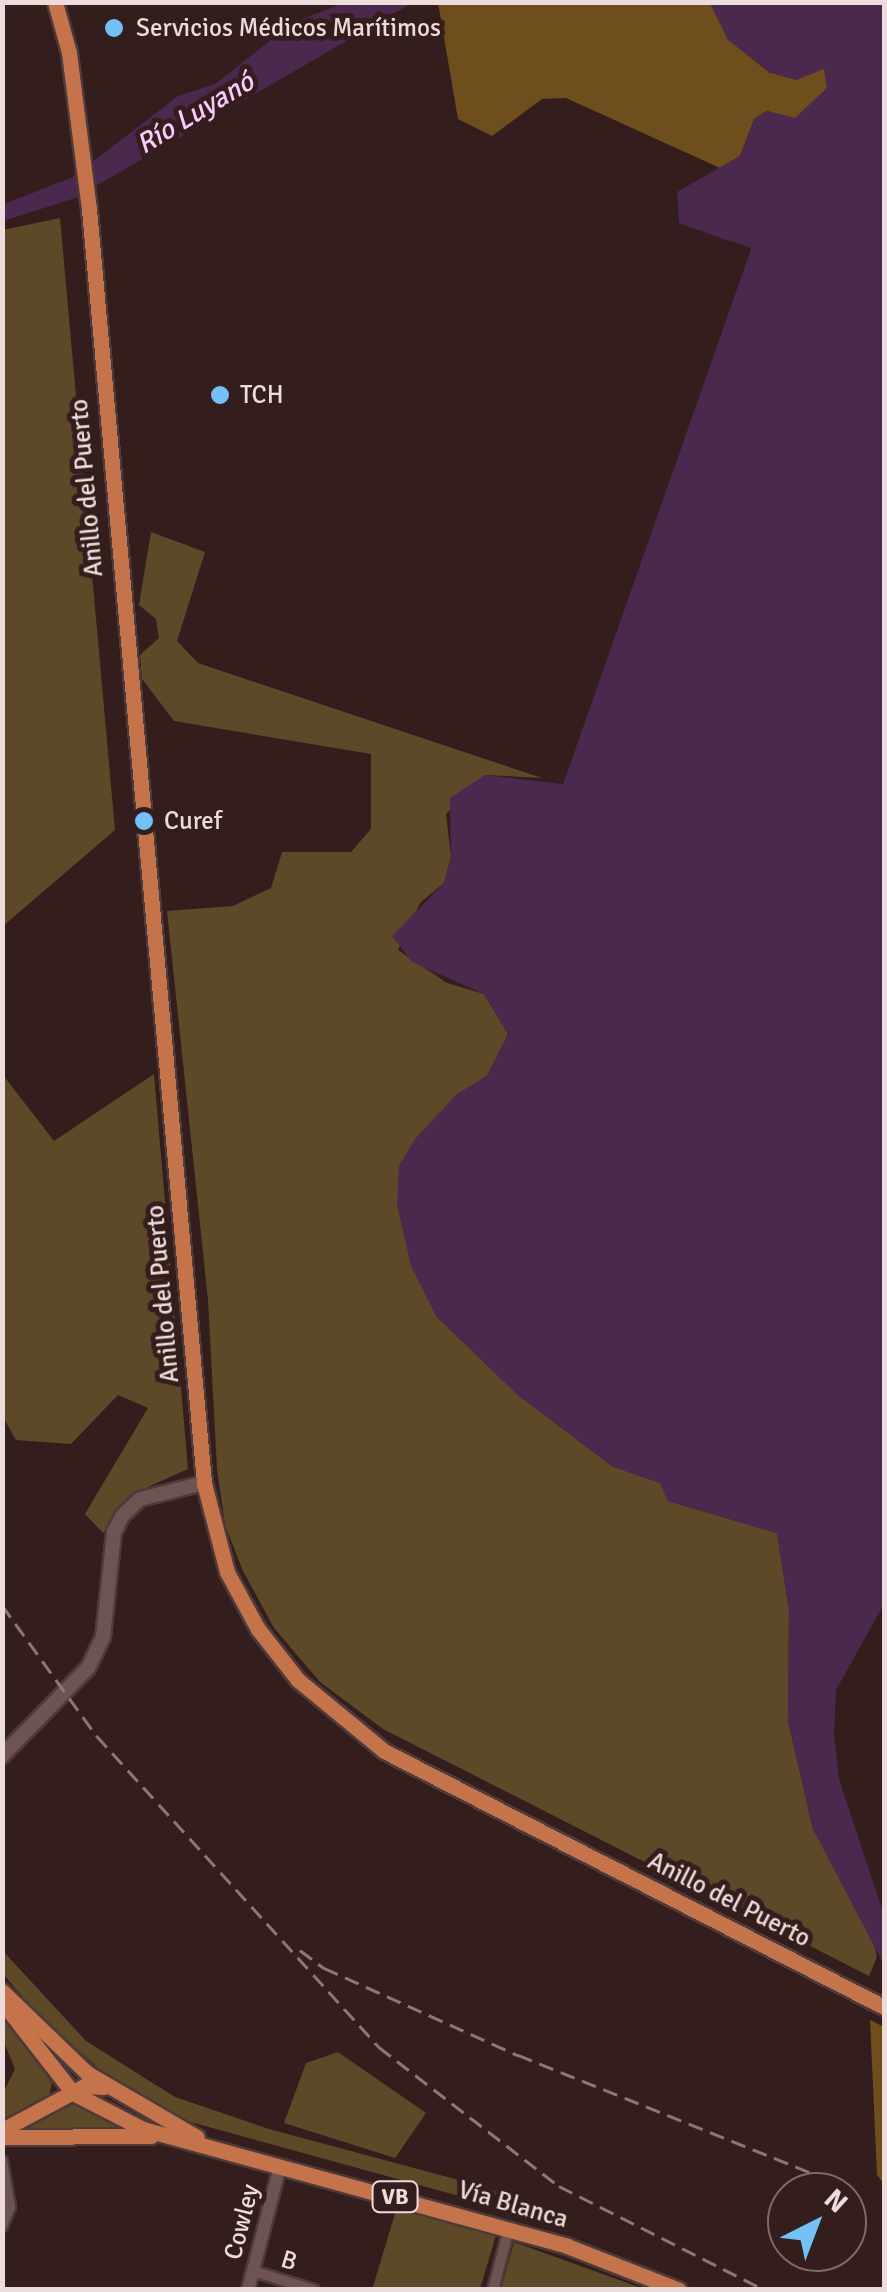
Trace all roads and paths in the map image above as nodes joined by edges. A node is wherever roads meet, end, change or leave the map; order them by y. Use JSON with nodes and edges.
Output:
{"nodes":[{"id":1,"x":55,"y":2,"type":"edge"},
{"id":2,"x":204,"y":1483,"type":"junction"},
{"id":3,"x":2,"y":1756,"type":"edge"},
{"id":4,"x":2,"y":1991,"type":"edge"},
{"id":5,"x":2,"y":2002,"type":"edge"},
{"id":6,"x":878,"y":2004,"type":"edge"},
{"id":7,"x":52,"y":2072,"type":"junction"},
{"id":8,"x":112,"y":2092,"type":"junction"},
{"id":9,"x":73,"y":2093,"type":"junction"},
{"id":10,"x":49,"y":2109,"type":"junction"},
{"id":11,"x":2,"y":2133,"type":"edge"},
{"id":12,"x":170,"y":2137,"type":"junction"},
{"id":13,"x":214,"y":2146,"type":"junction"},
{"id":14,"x":2,"y":2161,"type":"edge"},
{"id":15,"x":280,"y":2166,"type":"junction"},
{"id":16,"x":2,"y":2226,"type":"edge"},
{"id":17,"x":509,"y":2230,"type":"junction"},
{"id":18,"x":253,"y":2271,"type":"junction"},
{"id":19,"x":248,"y":2290,"type":"edge"},
{"id":20,"x":314,"y":2290,"type":"edge"},
{"id":21,"x":494,"y":2290,"type":"edge"},
{"id":22,"x":679,"y":2290,"type":"edge"}],
"edges":[{"from":1,"to":2,"type":"main road","name":"Anillo del Puerto"},
{"from":2,"to":3,"type":"main road"},
{"from":2,"to":6,"type":"main road","name":"Anillo del Puerto"},
{"from":4,"to":8,"type":"main road","name":"Vía Blanca","number":"VB"},
{"from":5,"to":7,"type":"main road","name":"Vía Blanca","number":"VB"},
{"from":7,"to":9,"type":"main road","name":"Vía Blanca","number":"VB"},
{"from":7,"to":10,"type":"main road"},
{"from":8,"to":9,"type":"main road"},
{"from":8,"to":13,"type":"main road","name":"Vía Blanca","number":"VB"},
{"from":9,"to":10,"type":"main road"},
{"from":9,"to":12,"type":"main road","name":"Vía Blanca","number":"VB"},
{"from":10,"to":11,"type":"main road"},
{"from":11,"to":12,"type":"main road"},
{"from":12,"to":13,"type":"main road","name":"Vía Blanca","number":"VB"},
{"from":13,"to":15,"type":"main road","name":"Vía Blanca","number":"VB"},
{"from":14,"to":16,"type":"street"},
{"from":15,"to":17,"type":"main road","name":"Vía Blanca","number":"VB"},
{"from":15,"to":18,"type":"street","name":"Cowley"},
{"from":17,"to":21,"type":"street"},
{"from":17,"to":22,"type":"main road","name":"Vía Blanca","number":"VB"},
{"from":18,"to":19,"type":"street","name":"Cowley"},
{"from":18,"to":20,"type":"street","name":"B"}]}
